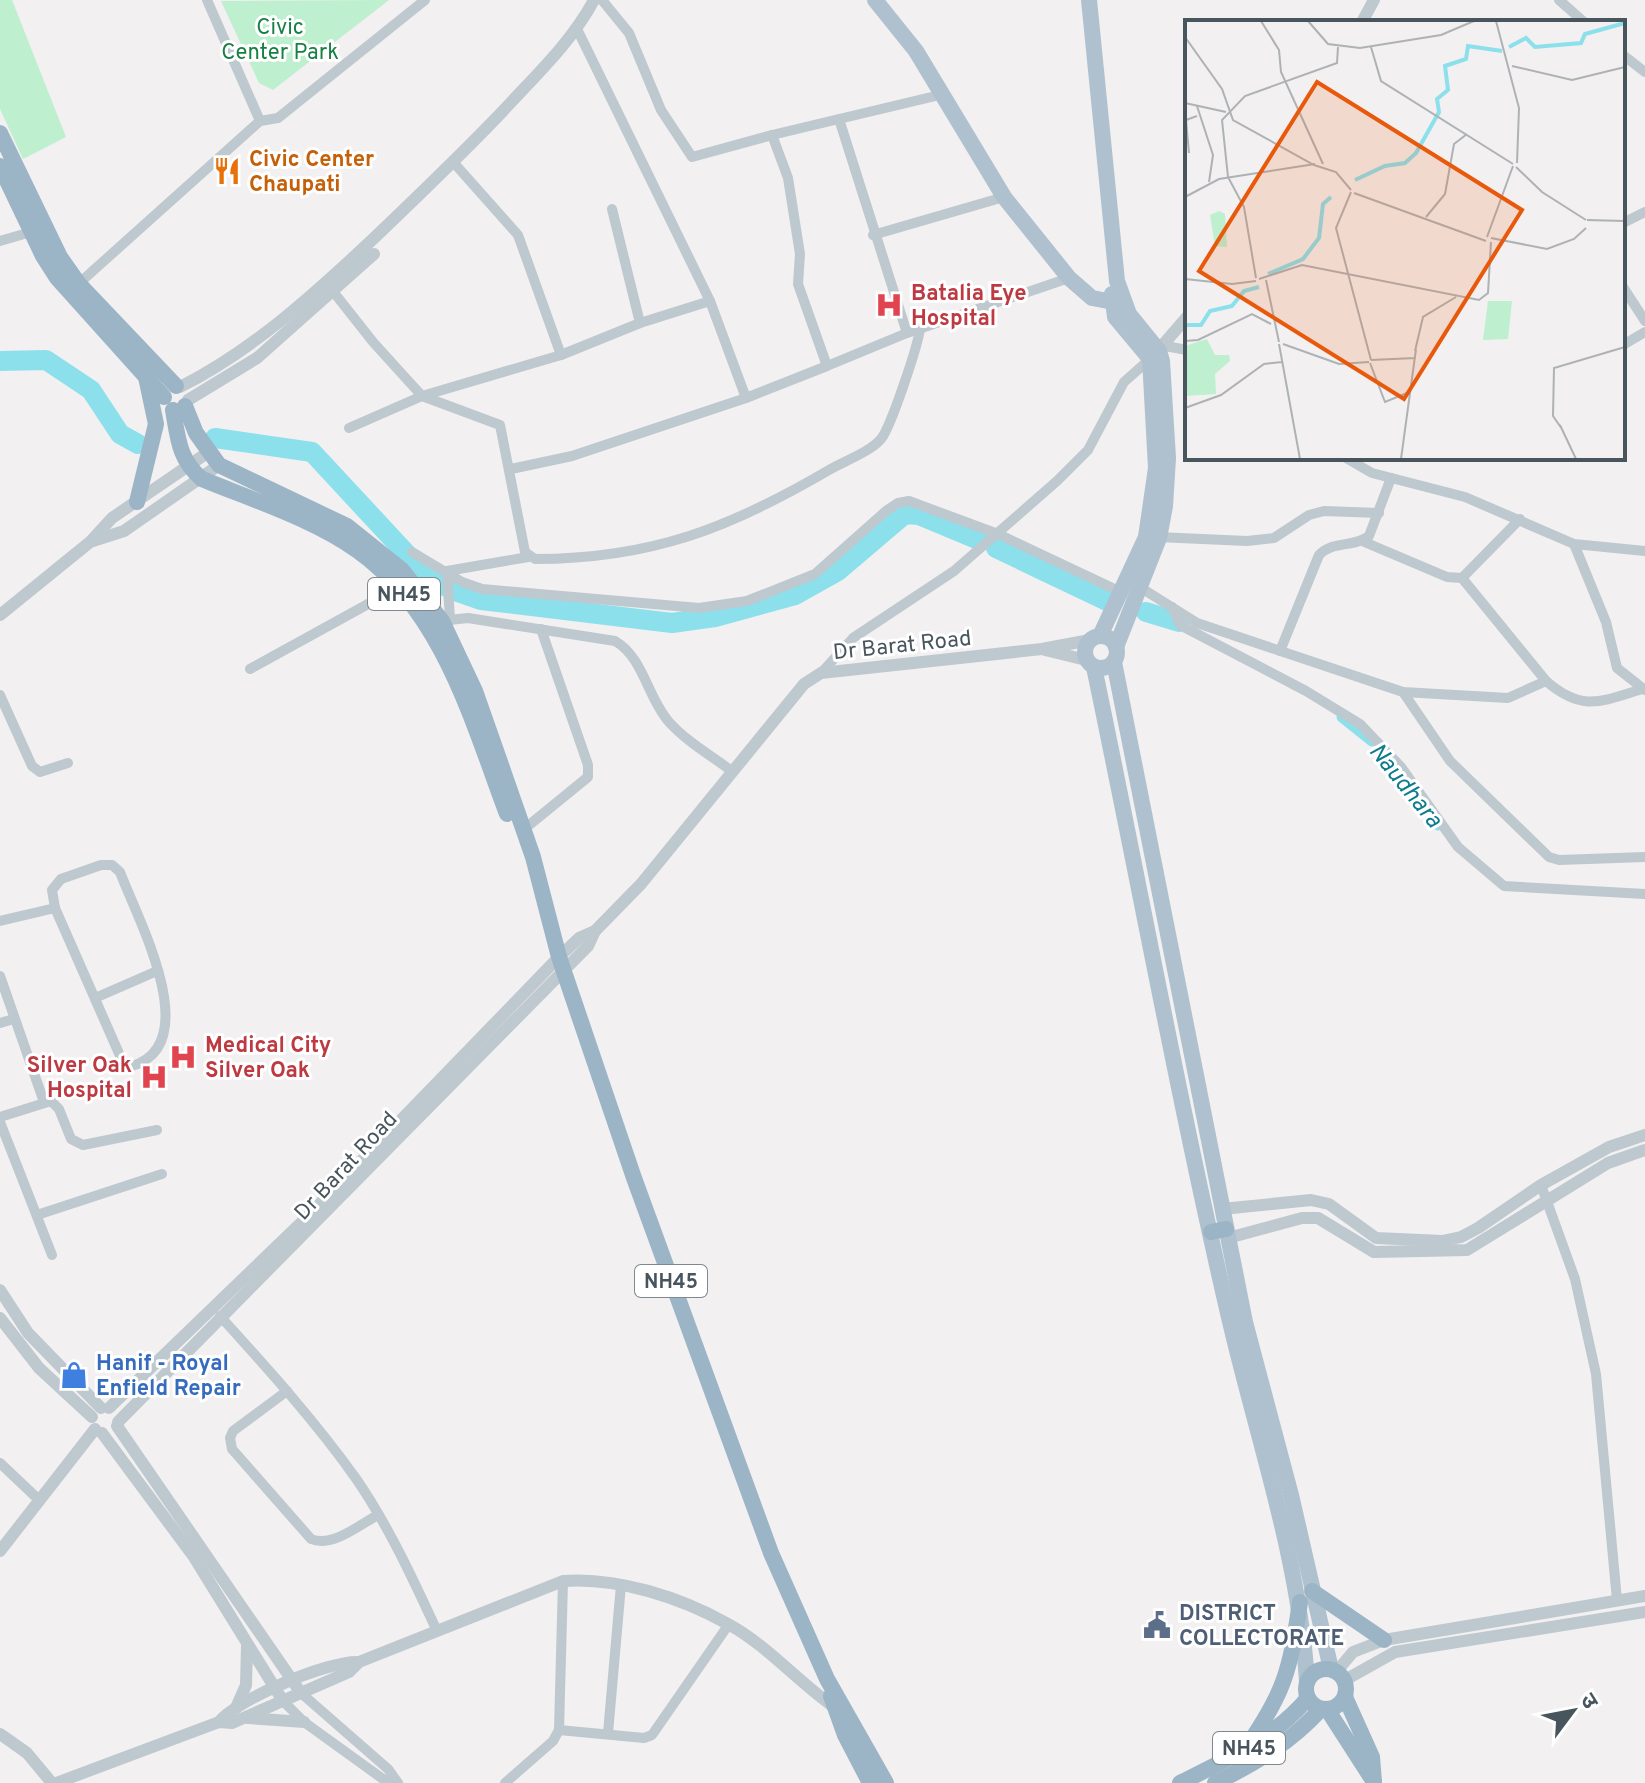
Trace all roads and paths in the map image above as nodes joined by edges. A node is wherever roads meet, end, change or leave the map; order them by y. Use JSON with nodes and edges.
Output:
{"nodes":[{"id":1,"x":207,"y":0,"type":"edge"},
{"id":2,"x":425,"y":0,"type":"edge"},
{"id":3,"x":594,"y":0,"type":"edge"},
{"id":4,"x":602,"y":0,"type":"edge"},
{"id":5,"x":875,"y":0,"type":"edge"},
{"id":6,"x":1089,"y":0,"type":"edge"},
{"id":7,"x":1374,"y":0,"type":"edge"},
{"id":8,"x":1559,"y":0,"type":"edge"},
{"id":9,"x":1363,"y":20,"type":"edge"},
{"id":10,"x":1582,"y":20,"type":"edge"},
{"id":11,"x":578,"y":31,"type":"junction"},
{"id":12,"x":1625,"y":57,"type":"edge"},
{"id":13,"x":1645,"y":72,"type":"edge"},
{"id":14,"x":944,"y":94,"type":"junction"},
{"id":15,"x":839,"y":119,"type":"junction"},
{"id":16,"x":260,"y":121,"type":"junction"},
{"id":17,"x":0,"y":133,"type":"edge"},
{"id":18,"x":772,"y":135,"type":"junction"},
{"id":19,"x":454,"y":163,"type":"junction"},
{"id":20,"x":0,"y":166,"type":"edge"},
{"id":21,"x":1004,"y":197,"type":"junction"},
{"id":22,"x":612,"y":209,"type":"dead end"},
{"id":23,"x":1645,"y":212,"type":"edge"},
{"id":24,"x":1625,"y":222,"type":"edge"},
{"id":25,"x":31,"y":232,"type":"junction"},
{"id":26,"x":873,"y":235,"type":"junction"},
{"id":27,"x":0,"y":241,"type":"edge"},
{"id":28,"x":374,"y":254,"type":"dead end"},
{"id":29,"x":1069,"y":278,"type":"junction"},
{"id":30,"x":330,"y":287,"type":"junction"},
{"id":31,"x":74,"y":288,"type":"junction"},
{"id":32,"x":1625,"y":290,"type":"edge"},
{"id":33,"x":710,"y":301,"type":"junction"},
{"id":34,"x":1117,"y":304,"type":"junction"},
{"id":35,"x":1185,"y":319,"type":"edge"},
{"id":36,"x":1645,"y":321,"type":"edge"},
{"id":37,"x":640,"y":323,"type":"junction"},
{"id":38,"x":920,"y":329,"type":"junction"},
{"id":39,"x":1645,"y":332,"type":"edge"},
{"id":40,"x":907,"y":333,"type":"junction"},
{"id":41,"x":1625,"y":344,"type":"edge"},
{"id":42,"x":1185,"y":350,"type":"edge"},
{"id":43,"x":1158,"y":352,"type":"junction"},
{"id":44,"x":561,"y":355,"type":"junction"},
{"id":45,"x":827,"y":366,"type":"junction"},
{"id":46,"x":146,"y":377,"type":"junction"},
{"id":47,"x":422,"y":396,"type":"junction"},
{"id":48,"x":178,"y":398,"type":"junction"},
{"id":49,"x":746,"y":398,"type":"junction"},
{"id":50,"x":349,"y":428,"type":"dead end"},
{"id":51,"x":213,"y":459,"type":"junction"},
{"id":52,"x":1348,"y":460,"type":"edge"},
{"id":53,"x":188,"y":467,"type":"junction"},
{"id":54,"x":511,"y":469,"type":"junction"},
{"id":55,"x":1391,"y":478,"type":"junction"},
{"id":56,"x":202,"y":479,"type":"junction"},
{"id":57,"x":137,"y":502,"type":"junction"},
{"id":58,"x":1379,"y":513,"type":"junction"},
{"id":59,"x":1520,"y":519,"type":"junction"},
{"id":60,"x":998,"y":534,"type":"junction"},
{"id":61,"x":1153,"y":537,"type":"junction"},
{"id":62,"x":1362,"y":541,"type":"junction"},
{"id":63,"x":90,"y":542,"type":"junction"},
{"id":64,"x":1574,"y":544,"type":"junction"},
{"id":65,"x":1645,"y":551,"type":"edge"},
{"id":66,"x":412,"y":552,"type":"dead end"},
{"id":67,"x":528,"y":557,"type":"junction"},
{"id":68,"x":447,"y":571,"type":"junction"},
{"id":69,"x":1462,"y":578,"type":"junction"},
{"id":70,"x":399,"y":587,"type":"junction"},
{"id":71,"x":1131,"y":589,"type":"junction"},
{"id":72,"x":1172,"y":607,"type":"junction"},
{"id":73,"x":0,"y":615,"type":"edge"},
{"id":74,"x":439,"y":621,"type":"junction"},
{"id":75,"x":541,"y":629,"type":"junction"},
{"id":76,"x":1095,"y":638,"type":"junction"},
{"id":77,"x":1042,"y":649,"type":"junction"},
{"id":78,"x":1280,"y":651,"type":"junction"},
{"id":79,"x":1115,"y":655,"type":"junction"},
{"id":80,"x":1090,"y":664,"type":"junction"},
{"id":81,"x":250,"y":669,"type":"dead end"},
{"id":82,"x":821,"y":673,"type":"junction"},
{"id":83,"x":1546,"y":681,"type":"junction"},
{"id":84,"x":1644,"y":690,"type":"edge"},
{"id":85,"x":1403,"y":692,"type":"junction"},
{"id":86,"x":0,"y":695,"type":"edge"},
{"id":87,"x":68,"y":763,"type":"dead end"},
{"id":88,"x":733,"y":772,"type":"junction"},
{"id":89,"x":523,"y":830,"type":"junction"},
{"id":90,"x":1645,"y":857,"type":"edge"},
{"id":91,"x":536,"y":877,"type":"junction"},
{"id":92,"x":1645,"y":894,"type":"edge"},
{"id":93,"x":55,"y":908,"type":"junction"},
{"id":94,"x":0,"y":921,"type":"edge"},
{"id":95,"x":562,"y":964,"type":"junction"},
{"id":96,"x":157,"y":971,"type":"junction"},
{"id":97,"x":0,"y":976,"type":"edge"},
{"id":98,"x":95,"y":998,"type":"junction"},
{"id":99,"x":14,"y":1019,"type":"junction"},
{"id":100,"x":0,"y":1023,"type":"edge"},
{"id":101,"x":44,"y":1102,"type":"junction"},
{"id":102,"x":0,"y":1120,"type":"edge"},
{"id":103,"x":157,"y":1130,"type":"dead end"},
{"id":104,"x":1645,"y":1135,"type":"edge"},
{"id":105,"x":1645,"y":1150,"type":"edge"},
{"id":106,"x":162,"y":1174,"type":"dead end"},
{"id":107,"x":1541,"y":1185,"type":"junction"},
{"id":108,"x":1547,"y":1203,"type":"junction"},
{"id":109,"x":1222,"y":1209,"type":"junction"},
{"id":110,"x":37,"y":1215,"type":"junction"},
{"id":111,"x":1222,"y":1233,"type":"junction"},
{"id":112,"x":52,"y":1255,"type":"dead end"},
{"id":113,"x":0,"y":1290,"type":"edge"},
{"id":114,"x":220,"y":1316,"type":"junction"},
{"id":115,"x":0,"y":1318,"type":"edge"},
{"id":116,"x":287,"y":1391,"type":"junction"},
{"id":117,"x":100,"y":1419,"type":"junction"},
{"id":118,"x":117,"y":1424,"type":"junction"},
{"id":119,"x":0,"y":1463,"type":"edge"},
{"id":120,"x":38,"y":1499,"type":"junction"},
{"id":121,"x":378,"y":1515,"type":"junction"},
{"id":122,"x":0,"y":1551,"type":"edge"},
{"id":123,"x":563,"y":1581,"type":"junction"},
{"id":124,"x":621,"y":1585,"type":"junction"},
{"id":125,"x":1306,"y":1596,"type":"junction"},
{"id":126,"x":1645,"y":1596,"type":"edge"},
{"id":127,"x":1617,"y":1600,"type":"junction"},
{"id":128,"x":1645,"y":1612,"type":"edge"},
{"id":129,"x":729,"y":1624,"type":"junction"},
{"id":130,"x":437,"y":1631,"type":"junction"},
{"id":131,"x":1384,"y":1640,"type":"junction"},
{"id":132,"x":247,"y":1643,"type":"junction"},
{"id":133,"x":359,"y":1662,"type":"junction"},
{"id":134,"x":1339,"y":1679,"type":"junction"},
{"id":135,"x":293,"y":1681,"type":"junction"},
{"id":136,"x":275,"y":1689,"type":"junction"},
{"id":137,"x":301,"y":1693,"type":"junction"},
{"id":138,"x":1316,"y":1699,"type":"junction"},
{"id":139,"x":283,"y":1701,"type":"junction"},
{"id":140,"x":840,"y":1708,"type":"junction"},
{"id":141,"x":240,"y":1713,"type":"junction"},
{"id":142,"x":304,"y":1722,"type":"junction"},
{"id":143,"x":559,"y":1730,"type":"junction"},
{"id":144,"x":608,"y":1733,"type":"junction"},
{"id":145,"x":0,"y":1734,"type":"edge"},
{"id":146,"x":1243,"y":1752,"type":"junction"},
{"id":147,"x":54,"y":1783,"type":"edge"},
{"id":148,"x":396,"y":1783,"type":"edge"},
{"id":149,"x":505,"y":1783,"type":"edge"},
{"id":150,"x":870,"y":1783,"type":"edge"},
{"id":151,"x":886,"y":1783,"type":"edge"},
{"id":152,"x":1180,"y":1783,"type":"edge"},
{"id":153,"x":1215,"y":1783,"type":"edge"},
{"id":154,"x":1374,"y":1783,"type":"edge"}],
"edges":[{"from":1,"to":16,"type":"street"},
{"from":2,"to":16,"type":"street"},
{"from":3,"to":11,"type":"street"},
{"from":4,"to":18,"type":"street"},
{"from":5,"to":14,"type":"main road"},
{"from":6,"to":34,"type":"main road"},
{"from":7,"to":9,"type":"street"},
{"from":8,"to":10,"type":"street"},
{"from":11,"to":19,"type":"street"},
{"from":11,"to":33,"type":"street"},
{"from":12,"to":13,"type":"street"},
{"from":14,"to":15,"type":"street"},
{"from":14,"to":21,"type":"main road"},
{"from":15,"to":18,"type":"street"},
{"from":15,"to":26,"type":"street"},
{"from":16,"to":31,"type":"street"},
{"from":17,"to":31,"type":"highway"},
{"from":18,"to":45,"type":"street"},
{"from":19,"to":30,"type":"street"},
{"from":19,"to":44,"type":"street"},
{"from":20,"to":25,"type":"highway"},
{"from":21,"to":26,"type":"street"},
{"from":21,"to":29,"type":"main road"},
{"from":22,"to":37,"type":"street"},
{"from":23,"to":24,"type":"street"},
{"from":25,"to":27,"type":"street"},
{"from":25,"to":31,"type":"highway"},
{"from":26,"to":40,"type":"street"},
{"from":28,"to":30,"type":"street"},
{"from":29,"to":34,"type":"main road"},
{"from":29,"to":38,"type":"street"},
{"from":30,"to":47,"type":"street"},
{"from":30,"to":48,"type":"street"},
{"from":31,"to":46,"type":"highway"},
{"from":31,"to":48,"type":"highway"},
{"from":32,"to":36,"type":"street"},
{"from":33,"to":37,"type":"street"},
{"from":33,"to":49,"type":"street"},
{"from":34,"to":43,"type":"main road"},
{"from":35,"to":43,"type":"street"},
{"from":37,"to":44,"type":"street"},
{"from":38,"to":40,"type":"street"},
{"from":38,"to":67,"type":"street"},
{"from":39,"to":41,"type":"street"},
{"from":40,"to":45,"type":"street"},
{"from":42,"to":43,"type":"street"},
{"from":43,"to":60,"type":"street"},
{"from":43,"to":61,"type":"main road"},
{"from":44,"to":47,"type":"street"},
{"from":45,"to":49,"type":"street"},
{"from":46,"to":48,"type":"highway"},
{"from":46,"to":57,"type":"highway"},
{"from":47,"to":50,"type":"street"},
{"from":47,"to":54,"type":"street"},
{"from":48,"to":51,"type":"highway"},
{"from":48,"to":53,"type":"highway"},
{"from":49,"to":54,"type":"street"},
{"from":51,"to":53,"type":"street"},
{"from":51,"to":56,"type":"street"},
{"from":51,"to":74,"type":"highway","number":"NH45"},
{"from":52,"to":55,"type":"street"},
{"from":53,"to":56,"type":"highway","number":"NH45"},
{"from":53,"to":57,"type":"street"},
{"from":54,"to":67,"type":"street"},
{"from":55,"to":58,"type":"street"},
{"from":55,"to":59,"type":"street"},
{"from":56,"to":63,"type":"street"},
{"from":56,"to":70,"type":"highway","number":"NH45"},
{"from":57,"to":63,"type":"street"},
{"from":58,"to":61,"type":"street"},
{"from":58,"to":62,"type":"street"},
{"from":59,"to":64,"type":"street"},
{"from":59,"to":69,"type":"street"},
{"from":60,"to":68,"type":"street"},
{"from":60,"to":71,"type":"street"},
{"from":60,"to":82,"type":"street"},
{"from":61,"to":71,"type":"main road"},
{"from":62,"to":69,"type":"street"},
{"from":62,"to":78,"type":"street"},
{"from":63,"to":73,"type":"street"},
{"from":64,"to":65,"type":"street"},
{"from":64,"to":84,"type":"street"},
{"from":66,"to":68,"type":"street"},
{"from":67,"to":68,"type":"street"},
{"from":68,"to":74,"type":"street"},
{"from":69,"to":83,"type":"street"},
{"from":70,"to":74,"type":"highway","number":"NH45"},
{"from":70,"to":81,"type":"street"},
{"from":71,"to":72,"type":"street"},
{"from":71,"to":76,"type":"main road"},
{"from":71,"to":79,"type":"main road"},
{"from":72,"to":78,"type":"street"},
{"from":72,"to":92,"type":"street"},
{"from":74,"to":75,"type":"street"},
{"from":74,"to":89,"type":"highway","number":"NH45"},
{"from":74,"to":91,"type":"highway","number":"NH45"},
{"from":75,"to":88,"type":"street"},
{"from":75,"to":89,"type":"street"},
{"from":76,"to":77,"type":"street","name":"Dr Barat Road"},
{"from":76,"to":79,"type":"main road"},
{"from":76,"to":80,"type":"main road"},
{"from":77,"to":80,"type":"street","name":"Dr Barat Road"},
{"from":77,"to":82,"type":"street","name":"Dr Barat Road"},
{"from":78,"to":85,"type":"street"},
{"from":79,"to":80,"type":"main road"},
{"from":79,"to":109,"type":"main road"},
{"from":80,"to":111,"type":"main road"},
{"from":82,"to":88,"type":"street","name":"Dr Barat Road"},
{"from":83,"to":84,"type":"street"},
{"from":83,"to":85,"type":"street"},
{"from":85,"to":90,"type":"street"},
{"from":86,"to":87,"type":"street"},
{"from":88,"to":95,"type":"street","name":"Dr Barat Road"},
{"from":89,"to":91,"type":"highway","number":"NH45"},
{"from":91,"to":95,"type":"highway","number":"NH45"},
{"from":93,"to":94,"type":"street"},
{"from":93,"to":96,"type":"street"},
{"from":93,"to":98,"type":"street"},
{"from":95,"to":114,"type":"street","name":"Dr Barat Road"},
{"from":95,"to":117,"type":"street","name":"Dr Barat Road"},
{"from":95,"to":140,"type":"highway","number":"NH45"},
{"from":96,"to":98,"type":"street"},
{"from":96,"to":98,"type":"street"},
{"from":97,"to":99,"type":"street"},
{"from":99,"to":100,"type":"street"},
{"from":99,"to":101,"type":"street"},
{"from":101,"to":102,"type":"street"},
{"from":101,"to":103,"type":"street"},
{"from":102,"to":110,"type":"street"},
{"from":104,"to":107,"type":"street"},
{"from":105,"to":108,"type":"street"},
{"from":106,"to":110,"type":"street"},
{"from":107,"to":108,"type":"street"},
{"from":107,"to":109,"type":"street"},
{"from":108,"to":111,"type":"street"},
{"from":108,"to":127,"type":"street"},
{"from":109,"to":111,"type":"main road"},
{"from":110,"to":112,"type":"street"},
{"from":111,"to":125,"type":"main road"},
{"from":113,"to":117,"type":"street"},
{"from":114,"to":116,"type":"street"},
{"from":114,"to":118,"type":"street","name":"Dr Barat Road"},
{"from":115,"to":117,"type":"street"},
{"from":116,"to":121,"type":"street"},
{"from":116,"to":121,"type":"street"},
{"from":117,"to":118,"type":"street"},
{"from":117,"to":118,"type":"street"},
{"from":117,"to":120,"type":"street","name":"Dr Barat Road"},
{"from":117,"to":132,"type":"street"},
{"from":118,"to":135,"type":"street"},
{"from":119,"to":120,"type":"street"},
{"from":120,"to":122,"type":"street","name":"Dr Barat Road"},
{"from":121,"to":130,"type":"street"},
{"from":123,"to":124,"type":"street"},
{"from":123,"to":130,"type":"street"},
{"from":123,"to":143,"type":"street"},
{"from":124,"to":129,"type":"street"},
{"from":124,"to":144,"type":"street"},
{"from":125,"to":131,"type":"highway"},
{"from":125,"to":134,"type":"main road"},
{"from":125,"to":138,"type":"main road"},
{"from":125,"to":146,"type":"highway"},
{"from":126,"to":127,"type":"street"},
{"from":127,"to":131,"type":"street"},
{"from":128,"to":134,"type":"street"},
{"from":129,"to":140,"type":"street"},
{"from":129,"to":144,"type":"street"},
{"from":130,"to":133,"type":"street"},
{"from":131,"to":134,"type":"street"},
{"from":132,"to":136,"type":"street"},
{"from":132,"to":141,"type":"street"},
{"from":133,"to":135,"type":"street"},
{"from":133,"to":137,"type":"street"},
{"from":134,"to":138,"type":"highway","number":"NH45"},
{"from":134,"to":138,"type":"highway","number":"NH45"},
{"from":134,"to":154,"type":"highway"},
{"from":135,"to":136,"type":"street"},
{"from":135,"to":137,"type":"street"},
{"from":136,"to":139,"type":"street"},
{"from":136,"to":141,"type":"street"},
{"from":137,"to":139,"type":"street"},
{"from":137,"to":148,"type":"street"},
{"from":138,"to":146,"type":"highway","number":"NH45"},
{"from":138,"to":153,"type":"highway","number":"NH45"},
{"from":138,"to":154,"type":"highway"},
{"from":139,"to":141,"type":"street"},
{"from":139,"to":142,"type":"street"},
{"from":140,"to":150,"type":"highway","number":"NH45"},
{"from":140,"to":151,"type":"highway","number":"NH45"},
{"from":141,"to":142,"type":"street"},
{"from":141,"to":147,"type":"street"},
{"from":142,"to":148,"type":"street"},
{"from":143,"to":144,"type":"street"},
{"from":143,"to":149,"type":"street"},
{"from":145,"to":147,"type":"street"},
{"from":146,"to":152,"type":"highway","number":"NH45"}]}
